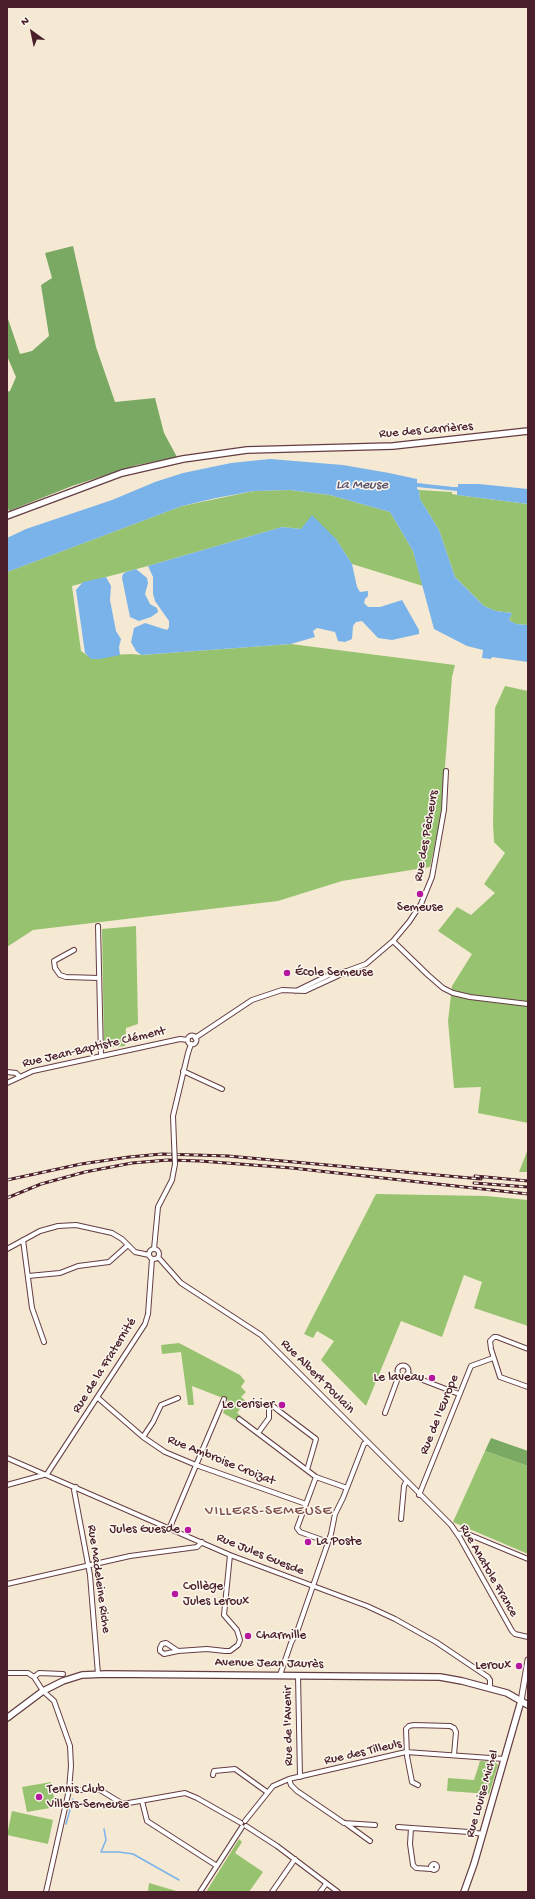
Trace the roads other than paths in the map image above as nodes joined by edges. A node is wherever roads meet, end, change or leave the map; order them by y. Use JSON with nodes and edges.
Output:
{"nodes":[{"id":1,"x":528,"y":431,"type":"edge"},
{"id":2,"x":9,"y":515,"type":"edge"},
{"id":3,"x":446,"y":771,"type":"dead end"},
{"id":4,"x":98,"y":926,"type":"dead end"},
{"id":5,"x":393,"y":941,"type":"junction"},
{"id":6,"x":74,"y":950,"type":"dead end"},
{"id":7,"x":99,"y":978,"type":"junction"},
{"id":8,"x":528,"y":1004,"type":"edge"},
{"id":9,"x":196,"y":1038,"type":"junction"},
{"id":10,"x":188,"y":1040,"type":"junction"},
{"id":11,"x":191,"y":1044,"type":"junction"},
{"id":12,"x":101,"y":1056,"type":"junction"},
{"id":13,"x":7,"y":1072,"type":"edge"},
{"id":14,"x":183,"y":1072,"type":"junction"},
{"id":15,"x":19,"y":1076,"type":"junction"},
{"id":16,"x":7,"y":1083,"type":"edge"},
{"id":17,"x":222,"y":1089,"type":"dead end"},
{"id":18,"x":23,"y":1240,"type":"junction"},
{"id":19,"x":128,"y":1245,"type":"junction"},
{"id":20,"x":7,"y":1249,"type":"edge"},
{"id":21,"x":154,"y":1249,"type":"junction"},
{"id":22,"x":149,"y":1255,"type":"junction"},
{"id":23,"x":158,"y":1257,"type":"junction"},
{"id":24,"x":152,"y":1259,"type":"junction"},
{"id":25,"x":28,"y":1276,"type":"junction"},
{"id":26,"x":44,"y":1342,"type":"dead end"},
{"id":27,"x":528,"y":1349,"type":"edge"},
{"id":28,"x":494,"y":1358,"type":"junction"},
{"id":29,"x":407,"y":1374,"type":"junction"},
{"id":30,"x":399,"y":1375,"type":"junction"},
{"id":31,"x":528,"y":1387,"type":"edge"},
{"id":32,"x":459,"y":1394,"type":"junction"},
{"id":33,"x":98,"y":1398,"type":"junction"},
{"id":34,"x":178,"y":1398,"type":"dead end"},
{"id":35,"x":224,"y":1398,"type":"dead end"},
{"id":36,"x":384,"y":1413,"type":"dead end"},
{"id":37,"x":239,"y":1419,"type":"dead end"},
{"id":38,"x":258,"y":1433,"type":"junction"},
{"id":39,"x":143,"y":1437,"type":"junction"},
{"id":40,"x":366,"y":1442,"type":"junction"},
{"id":41,"x":7,"y":1458,"type":"edge"},
{"id":42,"x":196,"y":1465,"type":"junction"},
{"id":43,"x":307,"y":1470,"type":"junction"},
{"id":44,"x":47,"y":1474,"type":"junction"},
{"id":45,"x":316,"y":1477,"type":"junction"},
{"id":46,"x":406,"y":1482,"type":"junction"},
{"id":47,"x":7,"y":1485,"type":"edge"},
{"id":48,"x":76,"y":1487,"type":"junction"},
{"id":49,"x":347,"y":1488,"type":"junction"},
{"id":50,"x":419,"y":1495,"type":"junction"},
{"id":51,"x":306,"y":1504,"type":"junction"},
{"id":52,"x":401,"y":1520,"type":"dead end"},
{"id":53,"x":450,"y":1526,"type":"joint"},
{"id":54,"x":170,"y":1527,"type":"junction"},
{"id":55,"x":457,"y":1534,"type":"junction"},
{"id":56,"x":202,"y":1542,"type":"junction"},
{"id":57,"x":328,"y":1542,"type":"junction"},
{"id":58,"x":230,"y":1555,"type":"junction"},
{"id":59,"x":528,"y":1559,"type":"edge"},
{"id":60,"x":89,"y":1565,"type":"junction"},
{"id":61,"x":7,"y":1584,"type":"edge"},
{"id":62,"x":313,"y":1586,"type":"junction"},
{"id":63,"x":528,"y":1636,"type":"edge"},
{"id":64,"x":178,"y":1651,"type":"dead end"},
{"id":65,"x":528,"y":1660,"type":"edge"},
{"id":66,"x":7,"y":1673,"type":"edge"},
{"id":67,"x":63,"y":1674,"type":"dead end"},
{"id":68,"x":98,"y":1674,"type":"junction"},
{"id":69,"x":280,"y":1675,"type":"junction"},
{"id":70,"x":298,"y":1675,"type":"junction"},
{"id":71,"x":34,"y":1677,"type":"junction"},
{"id":72,"x":490,"y":1688,"type":"junction"},
{"id":73,"x":43,"y":1691,"type":"junction"},
{"id":74,"x":521,"y":1701,"type":"junction"},
{"id":75,"x":528,"y":1705,"type":"edge"},
{"id":76,"x":7,"y":1718,"type":"edge"},
{"id":77,"x":406,"y":1752,"type":"junction"},
{"id":78,"x":454,"y":1755,"type":"junction"},
{"id":79,"x":504,"y":1759,"type":"junction"},
{"id":80,"x":213,"y":1775,"type":"dead end"},
{"id":81,"x":300,"y":1777,"type":"junction"},
{"id":82,"x":289,"y":1779,"type":"junction"},
{"id":83,"x":418,"y":1785,"type":"dead end"},
{"id":84,"x":69,"y":1790,"type":"junction"},
{"id":85,"x":267,"y":1792,"type":"junction"},
{"id":86,"x":142,"y":1801,"type":"junction"},
{"id":87,"x":344,"y":1822,"type":"junction"},
{"id":88,"x":244,"y":1824,"type":"junction"},
{"id":89,"x":375,"y":1825,"type":"dead end"},
{"id":90,"x":398,"y":1827,"type":"dead end"},
{"id":91,"x":411,"y":1828,"type":"junction"},
{"id":92,"x":483,"y":1834,"type":"junction"},
{"id":93,"x":370,"y":1841,"type":"dead end"},
{"id":94,"x":295,"y":1859,"type":"junction"},
{"id":95,"x":217,"y":1866,"type":"junction"},
{"id":96,"x":432,"y":1869,"type":"dead end"},
{"id":97,"x":326,"y":1884,"type":"junction"},
{"id":98,"x":46,"y":1892,"type":"edge"},
{"id":99,"x":200,"y":1892,"type":"edge"},
{"id":100,"x":272,"y":1892,"type":"edge"},
{"id":101,"x":320,"y":1892,"type":"edge"},
{"id":102,"x":338,"y":1892,"type":"edge"},
{"id":103,"x":464,"y":1892,"type":"edge"}],
"edges":[{"from":1,"to":2,"type":"main road","name":"Rue des Carrières"},
{"from":3,"to":5,"type":"street","name":"Rue des Pêcheurs"},
{"from":4,"to":7,"type":"street"},
{"from":5,"to":8,"type":"street"},
{"from":5,"to":9,"type":"street","name":"Rue des Pêcheurs"},
{"from":6,"to":7,"type":"street"},
{"from":7,"to":12,"type":"street"},
{"from":9,"to":10,"type":"street","name":"Rue Jean-Baptiste Clément"},
{"from":9,"to":11,"type":"street"},
{"from":10,"to":11,"type":"street"},
{"from":10,"to":12,"type":"street","name":"Rue Jean-Baptiste Clément"},
{"from":11,"to":14,"type":"street"},
{"from":12,"to":15,"type":"street","name":"Rue Jean-Baptiste Clément"},
{"from":13,"to":15,"type":"street"},
{"from":14,"to":17,"type":"street"},
{"from":14,"to":21,"type":"street","bridge":true},
{"from":15,"to":16,"type":"street","name":"Rue Jean-Baptiste Clément"},
{"from":18,"to":19,"type":"street"},
{"from":18,"to":20,"type":"street"},
{"from":18,"to":25,"type":"street"},
{"from":19,"to":22,"type":"street"},
{"from":19,"to":25,"type":"street"},
{"from":21,"to":22,"type":"street"},
{"from":21,"to":23,"type":"street"},
{"from":22,"to":24,"type":"street"},
{"from":23,"to":24,"type":"street"},
{"from":23,"to":40,"type":"street","name":"Rue Albert Poulain"},
{"from":24,"to":33,"type":"street","name":"Rue de la Fraternité"},
{"from":25,"to":26,"type":"street"},
{"from":27,"to":28,"type":"street"},
{"from":28,"to":31,"type":"street"},
{"from":28,"to":32,"type":"street","name":"Rue de l'Europe"},
{"from":29,"to":30,"type":"street"},
{"from":29,"to":30,"type":"street"},
{"from":29,"to":32,"type":"street"},
{"from":30,"to":36,"type":"street"},
{"from":32,"to":50,"type":"street","name":"Rue de l'Europe"},
{"from":33,"to":39,"type":"street","name":"Rue Ambroise Croizat"},
{"from":33,"to":44,"type":"street","name":"Rue de la Fraternité"},
{"from":34,"to":39,"type":"street"},
{"from":35,"to":42,"type":"street"},
{"from":37,"to":38,"type":"street"},
{"from":38,"to":43,"type":"street"},
{"from":38,"to":43,"type":"street"},
{"from":39,"to":42,"type":"street","name":"Rue Ambroise Croizat"},
{"from":40,"to":46,"type":"street","name":"Rue Albert Poulain"},
{"from":40,"to":49,"type":"street"},
{"from":41,"to":44,"type":"street","name":"Rue Jules Guesde"},
{"from":42,"to":51,"type":"street","name":"Rue Ambroise Croizat"},
{"from":42,"to":54,"type":"street"},
{"from":43,"to":45,"type":"street"},
{"from":44,"to":47,"type":"street"},
{"from":44,"to":48,"type":"street","name":"Rue Jules Guesde"},
{"from":45,"to":49,"type":"street"},
{"from":45,"to":51,"type":"street"},
{"from":46,"to":50,"type":"street","name":"Rue Albert Poulain"},
{"from":46,"to":52,"type":"street"},
{"from":48,"to":54,"type":"street","name":"Rue Jules Guesde"},
{"from":48,"to":60,"type":"street","name":"Rue Madeleine Riche"},
{"from":49,"to":57,"type":"street"},
{"from":50,"to":53,"type":"street","name":"Rue Albert Poulain"},
{"from":51,"to":57,"type":"street"},
{"from":53,"to":55,"type":"street","name":"Rue Anatole France"},
{"from":54,"to":56,"type":"street","name":"Rue Jules Guesde"},
{"from":55,"to":59,"type":"street"},
{"from":55,"to":63,"type":"street","name":"Rue Anatole France"},
{"from":56,"to":58,"type":"street","name":"Rue Jules Guesde"},
{"from":56,"to":60,"type":"street"},
{"from":57,"to":62,"type":"street"},
{"from":58,"to":62,"type":"street","name":"Rue Jules Guesde"},
{"from":58,"to":64,"type":"street"},
{"from":60,"to":61,"type":"street"},
{"from":60,"to":68,"type":"street","name":"Rue Madeleine Riche"},
{"from":62,"to":69,"type":"street"},
{"from":62,"to":72,"type":"street","name":"Rue Jules Guesde"},
{"from":65,"to":74,"type":"street"},
{"from":66,"to":71,"type":"street"},
{"from":67,"to":71,"type":"street"},
{"from":68,"to":69,"type":"main road","name":"Avenue Jean Jaurès"},
{"from":68,"to":73,"type":"main road","name":"Avenue Jean Jaurès"},
{"from":69,"to":70,"type":"main road","name":"Avenue Jean Jaurès"},
{"from":70,"to":72,"type":"main road","name":"Avenue Jean Jaurès"},
{"from":70,"to":81,"type":"street","name":"Rue de l'Avenir"},
{"from":71,"to":73,"type":"street"},
{"from":72,"to":74,"type":"main road","name":"Avenue Jean Jaurès"},
{"from":73,"to":76,"type":"main road","name":"Avenue Jean Jaurès"},
{"from":73,"to":84,"type":"street"},
{"from":74,"to":75,"type":"main road","name":"Avenue Jean Jaurès"},
{"from":74,"to":79,"type":"main road","name":"Rue Louise Michel"},
{"from":77,"to":78,"type":"street","name":"Rue des Tilleuls"},
{"from":77,"to":78,"type":"street"},
{"from":77,"to":81,"type":"street","name":"Rue des Tilleuls"},
{"from":77,"to":83,"type":"street"},
{"from":78,"to":79,"type":"street","name":"Rue des Tilleuls"},
{"from":79,"to":92,"type":"main road","name":"Rue Louise Michel"},
{"from":80,"to":85,"type":"street"},
{"from":81,"to":82,"type":"street","name":"Rue des Tilleuls"},
{"from":82,"to":85,"type":"street","name":"Rue des Tilleuls"},
{"from":82,"to":87,"type":"street"},
{"from":84,"to":86,"type":"street"},
{"from":84,"to":98,"type":"street"},
{"from":85,"to":88,"type":"street","name":"Rue des Tilleuls"},
{"from":86,"to":88,"type":"street"},
{"from":86,"to":95,"type":"street"},
{"from":87,"to":89,"type":"street"},
{"from":87,"to":93,"type":"street"},
{"from":88,"to":94,"type":"street"},
{"from":88,"to":95,"type":"street","name":"Rue des Tilleuls"},
{"from":90,"to":91,"type":"street"},
{"from":91,"to":92,"type":"street"},
{"from":91,"to":96,"type":"street"},
{"from":92,"to":103,"type":"main road","name":"Rue Louise Michel"},
{"from":94,"to":97,"type":"street"},
{"from":94,"to":100,"type":"street"},
{"from":95,"to":99,"type":"street","name":"Rue des Tilleuls"},
{"from":97,"to":101,"type":"street"},
{"from":97,"to":102,"type":"street"}]}
